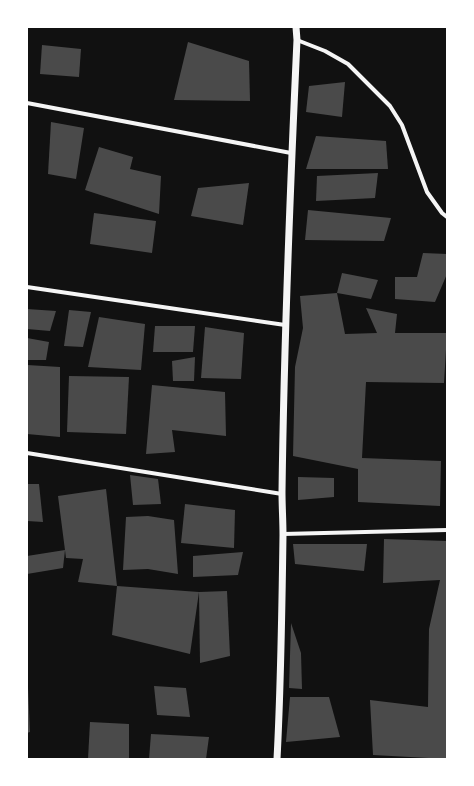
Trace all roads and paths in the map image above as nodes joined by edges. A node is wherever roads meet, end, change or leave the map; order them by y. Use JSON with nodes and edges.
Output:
{"nodes":[{"id":1,"x":296,"y":27,"type":"edge"},
{"id":2,"x":297,"y":40,"type":"junction"},
{"id":3,"x":27,"y":103,"type":"edge"},
{"id":4,"x":291,"y":153,"type":"junction"},
{"id":5,"x":447,"y":217,"type":"edge"},
{"id":6,"x":27,"y":287,"type":"edge"},
{"id":7,"x":286,"y":325,"type":"junction"},
{"id":8,"x":27,"y":453,"type":"edge"},
{"id":9,"x":282,"y":494,"type":"junction"},
{"id":10,"x":447,"y":530,"type":"edge"},
{"id":11,"x":283,"y":534,"type":"junction"},
{"id":12,"x":277,"y":759,"type":"edge"}],
"edges":[{"from":1,"to":2,"type":"street"},
{"from":2,"to":4,"type":"street"},
{"from":2,"to":5,"type":"street"},
{"from":3,"to":4,"type":"street"},
{"from":4,"to":7,"type":"street"},
{"from":6,"to":7,"type":"street"},
{"from":7,"to":9,"type":"street"},
{"from":8,"to":9,"type":"street"},
{"from":9,"to":11,"type":"street"},
{"from":10,"to":11,"type":"street"},
{"from":11,"to":12,"type":"street"}]}
